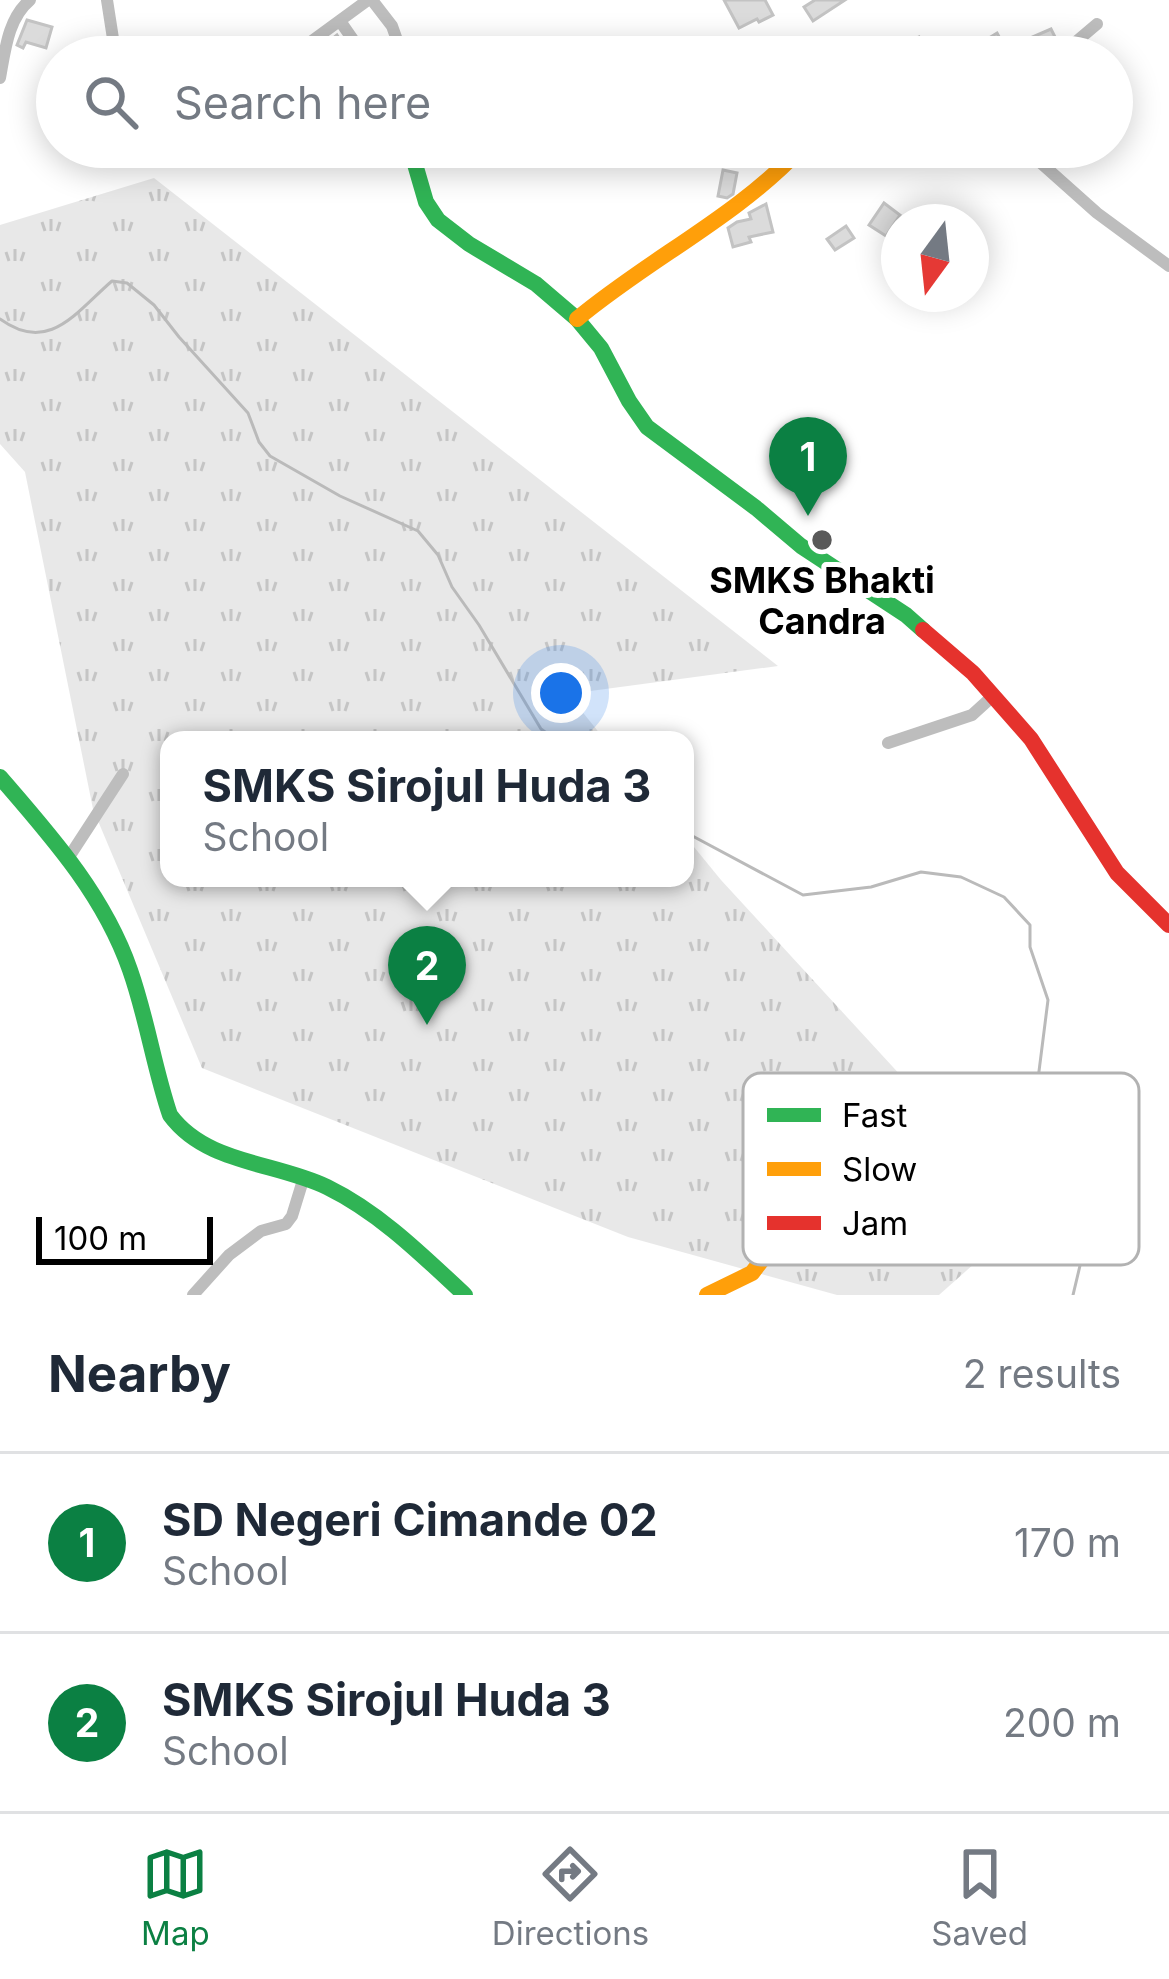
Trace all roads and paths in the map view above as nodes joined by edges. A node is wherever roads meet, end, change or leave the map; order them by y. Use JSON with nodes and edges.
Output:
{"nodes":[{"id":1,"x":30,"y":0,"type":"edge"},
{"id":2,"x":107,"y":0,"type":"edge"},
{"id":3,"x":370,"y":0,"type":"edge"},
{"id":4,"x":340,"y":21,"type":"junction"},
{"id":5,"x":1097,"y":24,"type":"dead end"},
{"id":6,"x":113,"y":36,"type":"edge"},
{"id":7,"x":319,"y":36,"type":"edge"},
{"id":8,"x":350,"y":36,"type":"edge"},
{"id":9,"x":396,"y":36,"type":"edge"},
{"id":10,"x":1083,"y":36,"type":"edge"},
{"id":11,"x":0,"y":77,"type":"edge"},
{"id":12,"x":416,"y":168,"type":"edge"},
{"id":13,"x":783,"y":168,"type":"edge"},
{"id":14,"x":1046,"y":168,"type":"edge"},
{"id":15,"x":1169,"y":266,"type":"edge"},
{"id":16,"x":577,"y":320,"type":"junction"},
{"id":17,"x":994,"y":695,"type":"junction"},
{"id":18,"x":888,"y":743,"type":"dead end"},
{"id":19,"x":123,"y":774,"type":"dead end"},
{"id":20,"x":0,"y":777,"type":"edge"},
{"id":21,"x":69,"y":857,"type":"junction"},
{"id":22,"x":1169,"y":925,"type":"edge"},
{"id":23,"x":304,"y":1177,"type":"junction"},
{"id":24,"x":758,"y":1265,"type":"edge"},
{"id":25,"x":193,"y":1295,"type":"edge"},
{"id":26,"x":465,"y":1295,"type":"edge"},
{"id":27,"x":707,"y":1295,"type":"edge"}],
"edges":[{"from":1,"to":11,"type":"street"},
{"from":2,"to":6,"type":"street"},
{"from":3,"to":4,"type":"street"},
{"from":3,"to":9,"type":"street"},
{"from":4,"to":7,"type":"street"},
{"from":4,"to":8,"type":"street"},
{"from":5,"to":10,"type":"street"},
{"from":12,"to":16,"type":"street"},
{"from":13,"to":16,"type":"street"},
{"from":14,"to":15,"type":"street"},
{"from":16,"to":17,"type":"street"},
{"from":17,"to":18,"type":"street"},
{"from":17,"to":22,"type":"street"},
{"from":19,"to":21,"type":"street"},
{"from":20,"to":21,"type":"street"},
{"from":21,"to":23,"type":"street"},
{"from":23,"to":25,"type":"street"},
{"from":23,"to":26,"type":"street"},
{"from":24,"to":27,"type":"street"}]}
